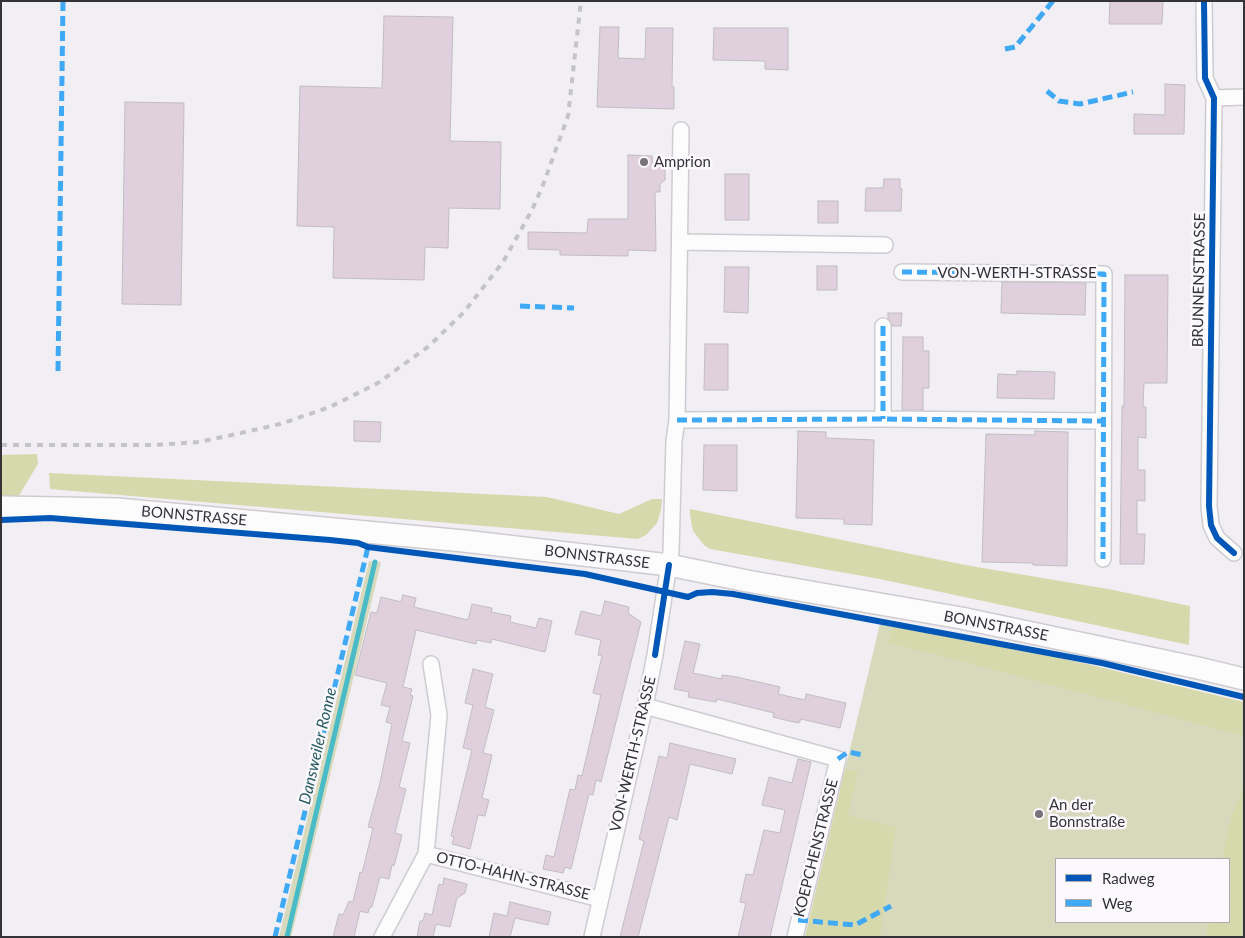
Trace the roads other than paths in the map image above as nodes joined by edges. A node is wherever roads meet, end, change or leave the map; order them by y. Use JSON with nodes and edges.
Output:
{"nodes":[{"id":1,"x":1204,"y":1,"type":"edge"},
{"id":2,"x":1214,"y":98,"type":"junction"},
{"id":3,"x":1244,"y":98,"type":"edge"},
{"id":4,"x":681,"y":130,"type":"dead end"},
{"id":5,"x":680,"y":242,"type":"junction"},
{"id":6,"x":885,"y":245,"type":"dead end"},
{"id":7,"x":902,"y":272,"type":"dead end"},
{"id":8,"x":883,"y":326,"type":"dead end"},
{"id":9,"x":883,"y":419,"type":"junction"},
{"id":10,"x":677,"y":420,"type":"junction"},
{"id":11,"x":1104,"y":421,"type":"junction"},
{"id":12,"x":1,"y":506,"type":"edge"},
{"id":13,"x":1234,"y":553,"type":"dead end"},
{"id":14,"x":1102,"y":559,"type":"dead end"},
{"id":15,"x":669,"y":565,"type":"junction"},
{"id":16,"x":431,"y":664,"type":"dead end"},
{"id":17,"x":1244,"y":679,"type":"edge"},
{"id":18,"x":645,"y":706,"type":"junction"},
{"id":19,"x":426,"y":854,"type":"junction"},
{"id":20,"x":600,"y":899,"type":"junction"},
{"id":21,"x":382,"y":937,"type":"edge"},
{"id":22,"x":592,"y":937,"type":"edge"},
{"id":23,"x":795,"y":937,"type":"edge"}],
"edges":[{"from":1,"to":2,"type":"street","name":"BRUNNENSTRASSE"},
{"from":2,"to":3,"type":"street"},
{"from":2,"to":13,"type":"street","name":"BRUNNENSTRASSE"},
{"from":4,"to":5,"type":"street","name":"VON-WERTH-STRASSE"},
{"from":5,"to":6,"type":"street"},
{"from":5,"to":10,"type":"street","name":"VON-WERTH-STRASSE"},
{"from":7,"to":11,"type":"street","name":"VON-WERTH-STRASSE"},
{"from":8,"to":9,"type":"street"},
{"from":9,"to":10,"type":"street"},
{"from":9,"to":11,"type":"street"},
{"from":10,"to":15,"type":"street","name":"VON-WERTH-STRASSE"},
{"from":11,"to":14,"type":"street","name":"VON-WERTH-STRASSE"},
{"from":12,"to":15,"type":"main road","name":"BONNSTRASSE"},
{"from":15,"to":17,"type":"main road","name":"BONNSTRASSE"},
{"from":15,"to":18,"type":"street","name":"VON-WERTH-STRASSE"},
{"from":16,"to":19,"type":"street","name":"OTTO-HAHN-STRASSE"},
{"from":18,"to":20,"type":"street","name":"VON-WERTH-STRASSE"},
{"from":18,"to":23,"type":"street","name":"KOEPCHENSTRASSE"},
{"from":19,"to":20,"type":"street","name":"OTTO-HAHN-STRASSE"},
{"from":19,"to":21,"type":"street","name":"OTTO-HAHN-STRASSE"},
{"from":20,"to":22,"type":"street","name":"VON-WERTH-STRASSE"}]}
